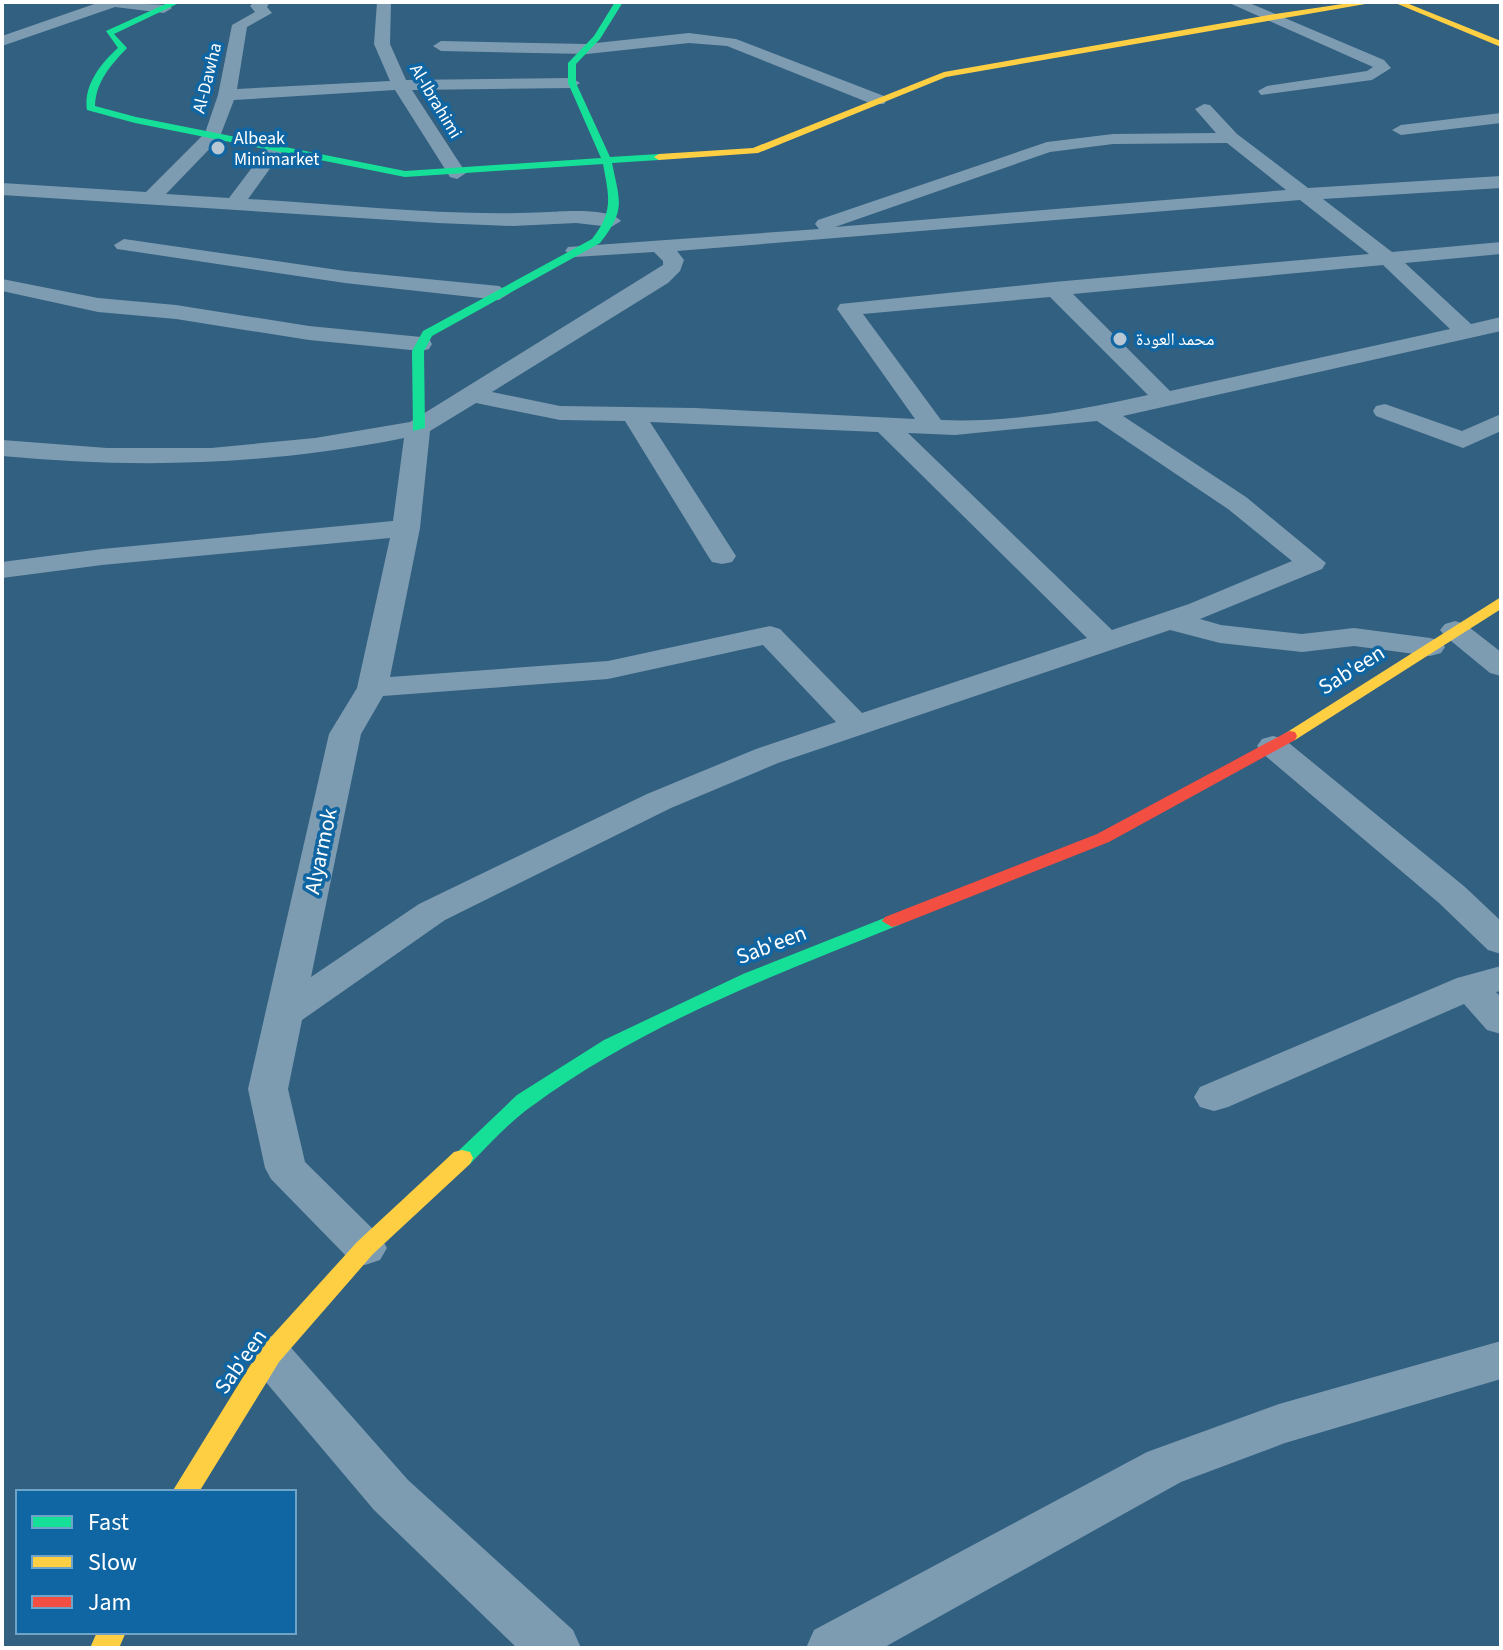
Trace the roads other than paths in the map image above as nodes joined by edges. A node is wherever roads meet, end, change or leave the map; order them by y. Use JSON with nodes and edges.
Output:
{"nodes":[{"id":1,"x":113,"y":2,"type":"edge"},
{"id":2,"x":263,"y":2,"type":"edge"},
{"id":3,"x":384,"y":2,"type":"edge"},
{"id":4,"x":619,"y":2,"type":"edge"},
{"id":5,"x":1234,"y":2,"type":"edge"},
{"id":6,"x":1373,"y":2,"type":"edge"},
{"id":7,"x":1397,"y":2,"type":"edge"},
{"id":8,"x":170,"y":5,"type":"edge"},
{"id":9,"x":1269,"y":17,"type":"junction"},
{"id":10,"x":2,"y":41,"type":"edge"},
{"id":11,"x":1501,"y":44,"type":"edge"},
{"id":12,"x":441,"y":46,"type":"dead end"},
{"id":13,"x":587,"y":49,"type":"junction"},
{"id":14,"x":572,"y":83,"type":"junction"},
{"id":15,"x":400,"y":85,"type":"junction"},
{"id":16,"x":1267,"y":91,"type":"dead end"},
{"id":17,"x":227,"y":95,"type":"junction"},
{"id":18,"x":878,"y":100,"type":"junction"},
{"id":19,"x":1204,"y":109,"type":"dead end"},
{"id":20,"x":1501,"y":118,"type":"edge"},
{"id":21,"x":1401,"y":130,"type":"dead end"},
{"id":22,"x":213,"y":135,"type":"junction"},
{"id":23,"x":1231,"y":138,"type":"junction"},
{"id":24,"x":275,"y":149,"type":"junction"},
{"id":25,"x":607,"y":161,"type":"junction"},
{"id":26,"x":457,"y":173,"type":"junction"},
{"id":27,"x":1501,"y":182,"type":"edge"},
{"id":28,"x":2,"y":189,"type":"edge"},
{"id":29,"x":1306,"y":194,"type":"junction"},
{"id":30,"x":150,"y":199,"type":"junction"},
{"id":31,"x":233,"y":206,"type":"junction"},
{"id":32,"x":608,"y":227,"type":"junction"},
{"id":33,"x":780,"y":238,"type":"junction"},
{"id":34,"x":124,"y":245,"type":"dead end"},
{"id":35,"x":660,"y":246,"type":"junction"},
{"id":36,"x":1501,"y":248,"type":"edge"},
{"id":37,"x":575,"y":251,"type":"junction"},
{"id":38,"x":1386,"y":257,"type":"junction"},
{"id":39,"x":2,"y":285,"type":"edge"},
{"id":40,"x":1054,"y":288,"type":"junction"},
{"id":41,"x":499,"y":293,"type":"junction"},
{"id":42,"x":1501,"y":324,"type":"edge"},
{"id":43,"x":1466,"y":331,"type":"junction"},
{"id":44,"x":421,"y":344,"type":"junction"},
{"id":45,"x":471,"y":394,"type":"junction"},
{"id":46,"x":1165,"y":399,"type":"junction"},
{"id":47,"x":1385,"y":411,"type":"dead end"},
{"id":48,"x":1102,"y":413,"type":"junction"},
{"id":49,"x":633,"y":414,"type":"junction"},
{"id":50,"x":1501,"y":421,"type":"edge"},
{"id":51,"x":885,"y":425,"type":"junction"},
{"id":52,"x":934,"y":427,"type":"junction"},
{"id":53,"x":418,"y":428,"type":"junction"},
{"id":54,"x":2,"y":448,"type":"edge"},
{"id":55,"x":406,"y":528,"type":"junction"},
{"id":56,"x":722,"y":556,"type":"dead end"},
{"id":57,"x":2,"y":570,"type":"edge"},
{"id":58,"x":1500,"y":603,"type":"edge"},
{"id":59,"x":1168,"y":620,"type":"junction"},
{"id":60,"x":1443,"y":638,"type":"junction"},
{"id":61,"x":1107,"y":641,"type":"junction"},
{"id":62,"x":1501,"y":667,"type":"edge"},
{"id":63,"x":372,"y":688,"type":"junction"},
{"id":64,"x":857,"y":726,"type":"junction"},
{"id":65,"x":1273,"y":746,"type":"junction"},
{"id":66,"x":1501,"y":942,"type":"edge"},
{"id":67,"x":1486,"y":982,"type":"edge"},
{"id":68,"x":284,"y":1014,"type":"junction"},
{"id":69,"x":1501,"y":1021,"type":"edge"},
{"id":70,"x":1214,"y":1097,"type":"dead end"},
{"id":71,"x":365,"y":1248,"type":"junction"},
{"id":72,"x":270,"y":1355,"type":"junction"},
{"id":73,"x":1501,"y":1360,"type":"edge"},
{"id":74,"x":186,"y":1490,"type":"edge"},
{"id":75,"x":554,"y":1648,"type":"edge"},
{"id":76,"x":833,"y":1648,"type":"edge"}],
"edges":[{"from":1,"to":8,"type":"street"},
{"from":1,"to":10,"type":"street"},
{"from":2,"to":17,"type":"street","name":"Al-Dawha"},
{"from":3,"to":15,"type":"street","name":"Al-Ibrahimi"},
{"from":4,"to":13,"type":"street"},
{"from":5,"to":9,"type":"street"},
{"from":6,"to":9,"type":"street"},
{"from":7,"to":11,"type":"street"},
{"from":8,"to":22,"type":"street"},
{"from":9,"to":16,"type":"street"},
{"from":9,"to":18,"type":"street"},
{"from":12,"to":13,"type":"street"},
{"from":13,"to":14,"type":"street"},
{"from":13,"to":18,"type":"street"},
{"from":14,"to":15,"type":"street"},
{"from":14,"to":25,"type":"street"},
{"from":15,"to":17,"type":"street"},
{"from":15,"to":26,"type":"street","name":"Al-Ibrahimi"},
{"from":17,"to":22,"type":"street","name":"Al-Dawha"},
{"from":18,"to":25,"type":"street"},
{"from":19,"to":23,"type":"street"},
{"from":20,"to":21,"type":"street"},
{"from":22,"to":24,"type":"street"},
{"from":22,"to":30,"type":"street"},
{"from":23,"to":29,"type":"street"},
{"from":23,"to":33,"type":"street"},
{"from":24,"to":26,"type":"street"},
{"from":24,"to":31,"type":"street"},
{"from":25,"to":26,"type":"street"},
{"from":25,"to":32,"type":"street"},
{"from":27,"to":29,"type":"street"},
{"from":28,"to":30,"type":"street"},
{"from":29,"to":33,"type":"street"},
{"from":29,"to":38,"type":"street"},
{"from":30,"to":31,"type":"street"},
{"from":31,"to":32,"type":"street"},
{"from":32,"to":37,"type":"street"},
{"from":33,"to":35,"type":"street"},
{"from":34,"to":41,"type":"street"},
{"from":35,"to":37,"type":"street"},
{"from":35,"to":45,"type":"street"},
{"from":36,"to":38,"type":"street"},
{"from":37,"to":41,"type":"street"},
{"from":38,"to":40,"type":"street"},
{"from":38,"to":43,"type":"street"},
{"from":39,"to":44,"type":"street"},
{"from":40,"to":46,"type":"street"},
{"from":40,"to":52,"type":"street"},
{"from":41,"to":44,"type":"street"},
{"from":42,"to":43,"type":"street"},
{"from":43,"to":46,"type":"street"},
{"from":44,"to":53,"type":"street","name":"Alyarmok"},
{"from":45,"to":49,"type":"street"},
{"from":45,"to":53,"type":"street"},
{"from":46,"to":48,"type":"street"},
{"from":47,"to":50,"type":"street"},
{"from":48,"to":52,"type":"street"},
{"from":48,"to":59,"type":"street"},
{"from":49,"to":51,"type":"street"},
{"from":49,"to":56,"type":"street"},
{"from":51,"to":52,"type":"street"},
{"from":51,"to":61,"type":"street"},
{"from":53,"to":54,"type":"street"},
{"from":53,"to":55,"type":"street","name":"Alyarmok"},
{"from":55,"to":57,"type":"street"},
{"from":55,"to":63,"type":"street","name":"Alyarmok"},
{"from":58,"to":60,"type":"street","name":"Sab'een"},
{"from":59,"to":60,"type":"street"},
{"from":59,"to":61,"type":"street"},
{"from":60,"to":62,"type":"street"},
{"from":60,"to":65,"type":"street","name":"Sab'een"},
{"from":61,"to":64,"type":"street"},
{"from":63,"to":64,"type":"street"},
{"from":63,"to":68,"type":"street","name":"Alyarmok"},
{"from":64,"to":68,"type":"street"},
{"from":65,"to":66,"type":"street"},
{"from":65,"to":71,"type":"street","name":"Sab'een"},
{"from":67,"to":69,"type":"street"},
{"from":67,"to":70,"type":"street"},
{"from":68,"to":71,"type":"street","name":"Alyarmok"},
{"from":71,"to":72,"type":"street","name":"Sab'een"},
{"from":72,"to":74,"type":"street","name":"Sab'een"},
{"from":72,"to":75,"type":"street"},
{"from":73,"to":76,"type":"street"}]}
